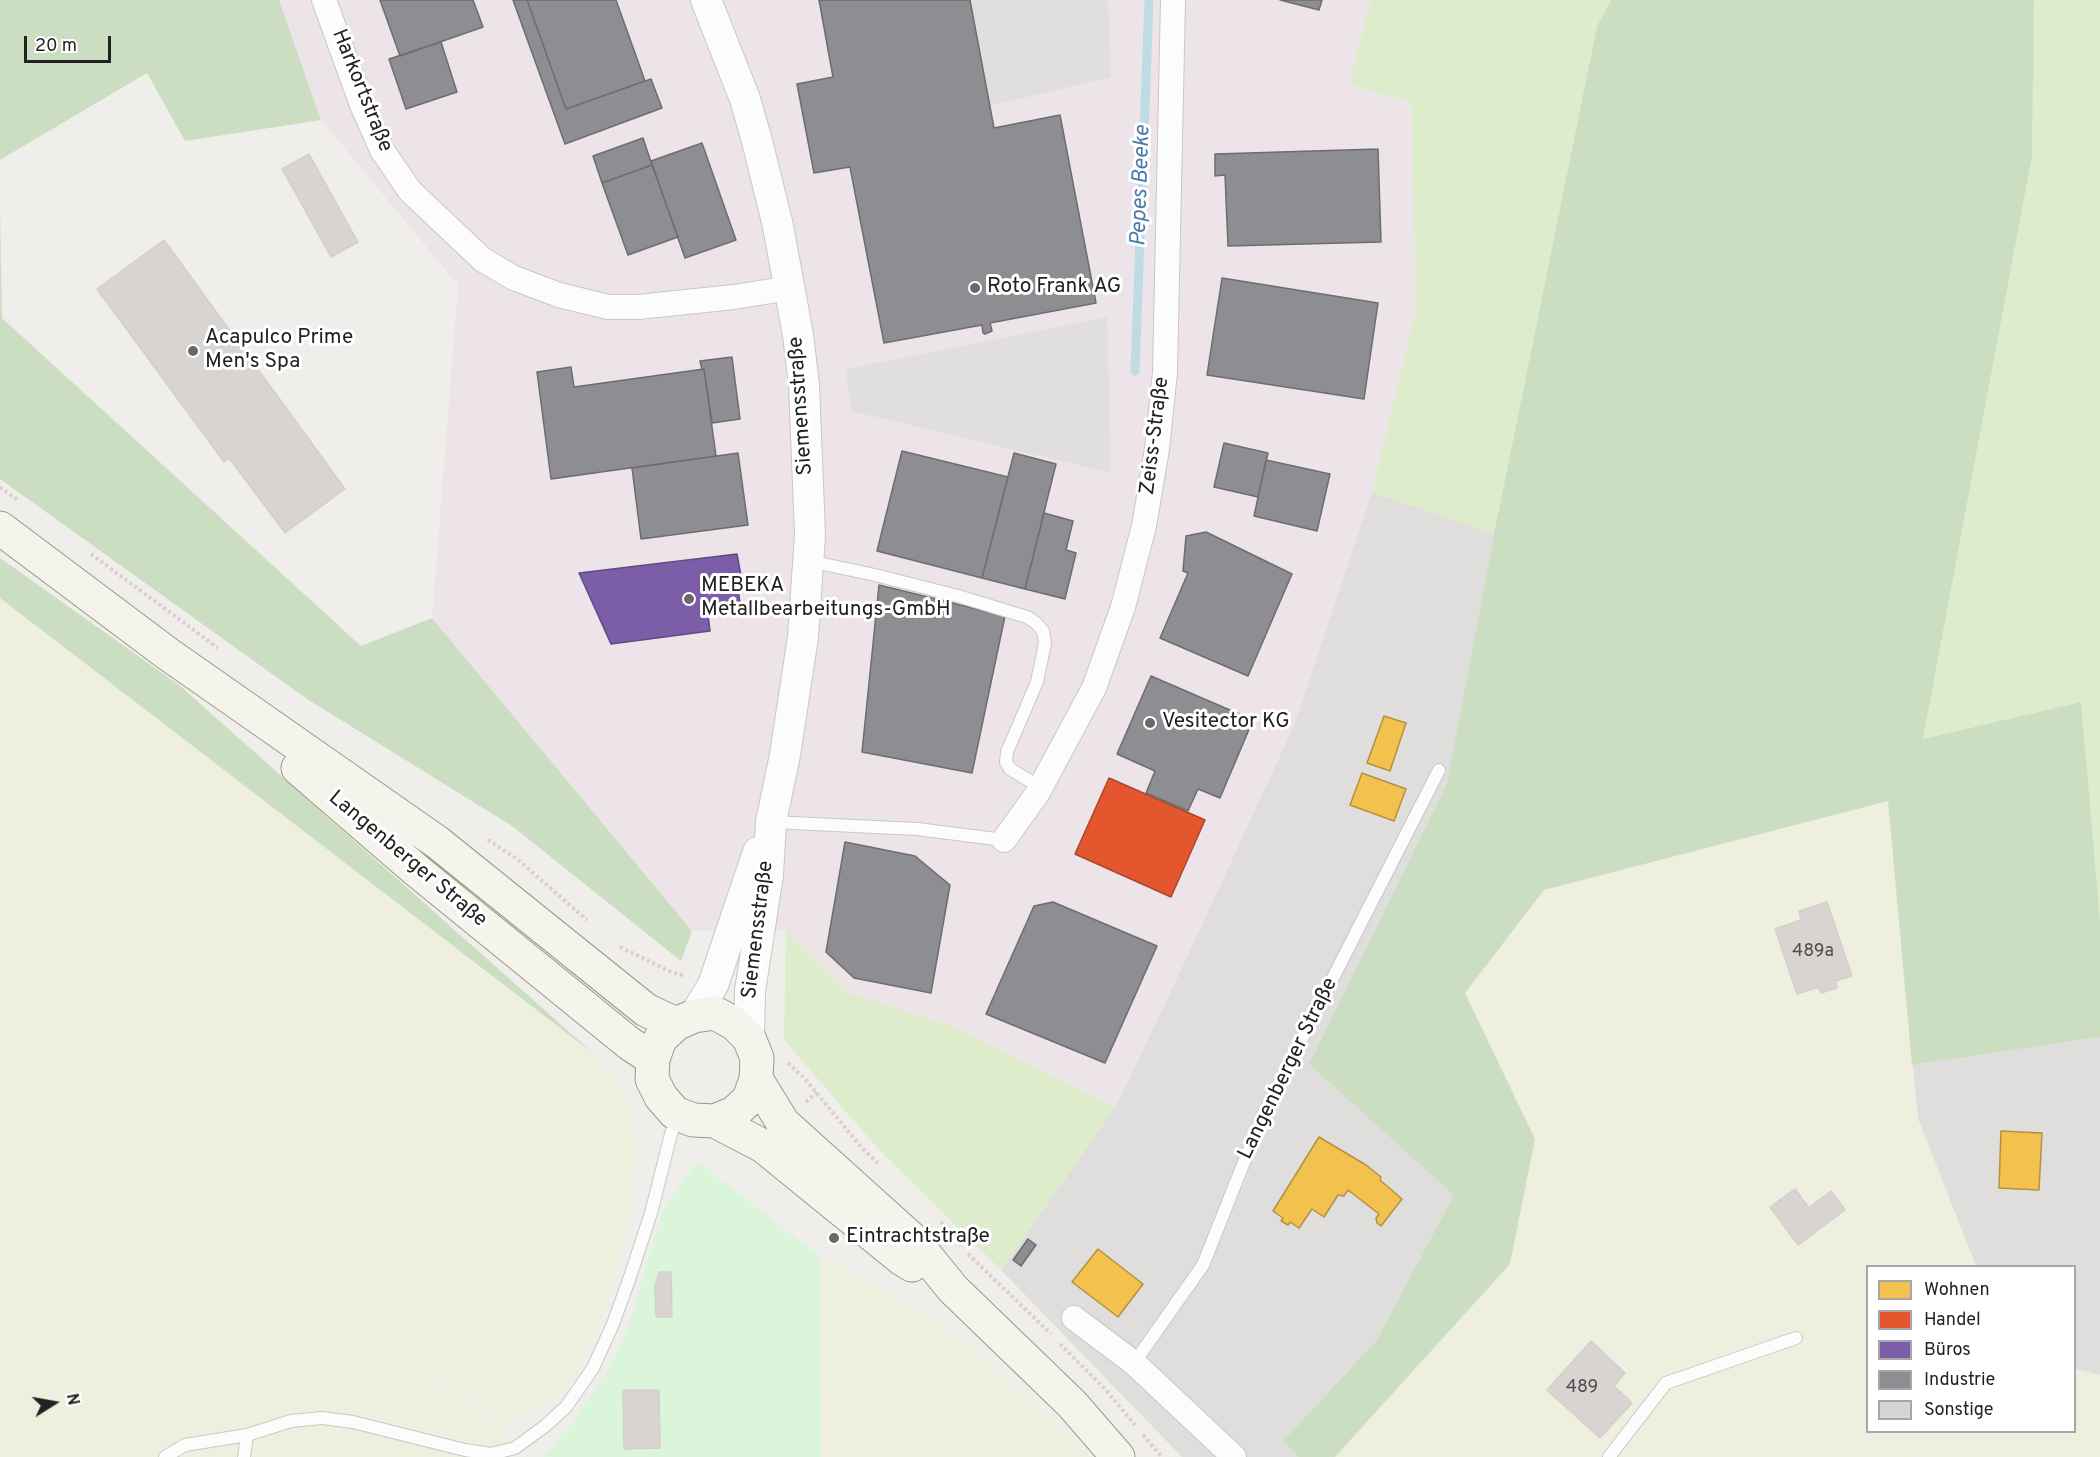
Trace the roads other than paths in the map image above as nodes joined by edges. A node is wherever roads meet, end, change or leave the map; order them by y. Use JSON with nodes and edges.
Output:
{"nodes":[{"id":1,"x":324,"y":0,"type":"edge"},
{"id":2,"x":706,"y":0,"type":"edge"},
{"id":3,"x":1173,"y":0,"type":"edge"},
{"id":4,"x":790,"y":288,"type":"junction"},
{"id":5,"x":0,"y":528,"type":"edge"},
{"id":6,"x":808,"y":561,"type":"junction"},
{"id":7,"x":168,"y":654,"type":"junction"},
{"id":8,"x":1439,"y":770,"type":"dead end"},
{"id":9,"x":1040,"y":787,"type":"junction"},
{"id":10,"x":771,"y":822,"type":"junction"},
{"id":11,"x":1004,"y":840,"type":"joint"},
{"id":12,"x":685,"y":1020,"type":"junction"},
{"id":13,"x":749,"y":1038,"type":"junction"},
{"id":14,"x":653,"y":1059,"type":"junction"},
{"id":15,"x":756,"y":1079,"type":"junction"},
{"id":16,"x":678,"y":1115,"type":"junction"},
{"id":17,"x":715,"y":1121,"type":"junction"},
{"id":18,"x":953,"y":1289,"type":"junction"},
{"id":19,"x":1074,"y":1318,"type":"dead end"},
{"id":20,"x":1796,"y":1338,"type":"dead end"},
{"id":21,"x":1134,"y":1363,"type":"junction"},
{"id":22,"x":248,"y":1434,"type":"junction"},
{"id":23,"x":516,"y":1453,"type":"edge"},
{"id":24,"x":165,"y":1457,"type":"edge"},
{"id":25,"x":244,"y":1457,"type":"edge"},
{"id":26,"x":1118,"y":1457,"type":"edge"},
{"id":27,"x":1234,"y":1457,"type":"edge"},
{"id":28,"x":1609,"y":1457,"type":"edge"}],
"edges":[{"from":1,"to":4,"type":"street","name":"Harkortstraße"},
{"from":2,"to":4,"type":"street","name":"Siemensstraße"},
{"from":3,"to":9,"type":"street","name":"Zeiss-Straße"},
{"from":4,"to":6,"type":"street","name":"Siemensstraße"},
{"from":5,"to":7,"type":"main road","name":"Langenberger Straße"},
{"from":6,"to":9,"type":"lane"},
{"from":6,"to":10,"type":"street","name":"Siemensstraße"},
{"from":7,"to":12,"type":"main road","name":"Langenberger Straße"},
{"from":7,"to":14,"type":"main road","name":"Langenberger Straße"},
{"from":8,"to":21,"type":"lane","name":"Langenberger Straße"},
{"from":9,"to":11,"type":"street","name":"Zeiss-Straße"},
{"from":10,"to":11,"type":"lane"},
{"from":10,"to":12,"type":"street","name":"Siemensstraße"},
{"from":10,"to":13,"type":"street","name":"Siemensstraße"},
{"from":12,"to":13,"type":"main road"},
{"from":12,"to":14,"type":"main road"},
{"from":13,"to":15,"type":"main road"},
{"from":14,"to":16,"type":"main road"},
{"from":15,"to":17,"type":"main road"},
{"from":15,"to":18,"type":"main road"},
{"from":16,"to":17,"type":"main road"},
{"from":16,"to":23,"type":"lane"},
{"from":17,"to":18,"type":"main road"},
{"from":18,"to":26,"type":"main road"},
{"from":19,"to":21,"type":"street"},
{"from":20,"to":28,"type":"lane"},
{"from":21,"to":27,"type":"street"},
{"from":22,"to":23,"type":"lane"},
{"from":22,"to":24,"type":"lane"},
{"from":22,"to":25,"type":"lane"}]}
